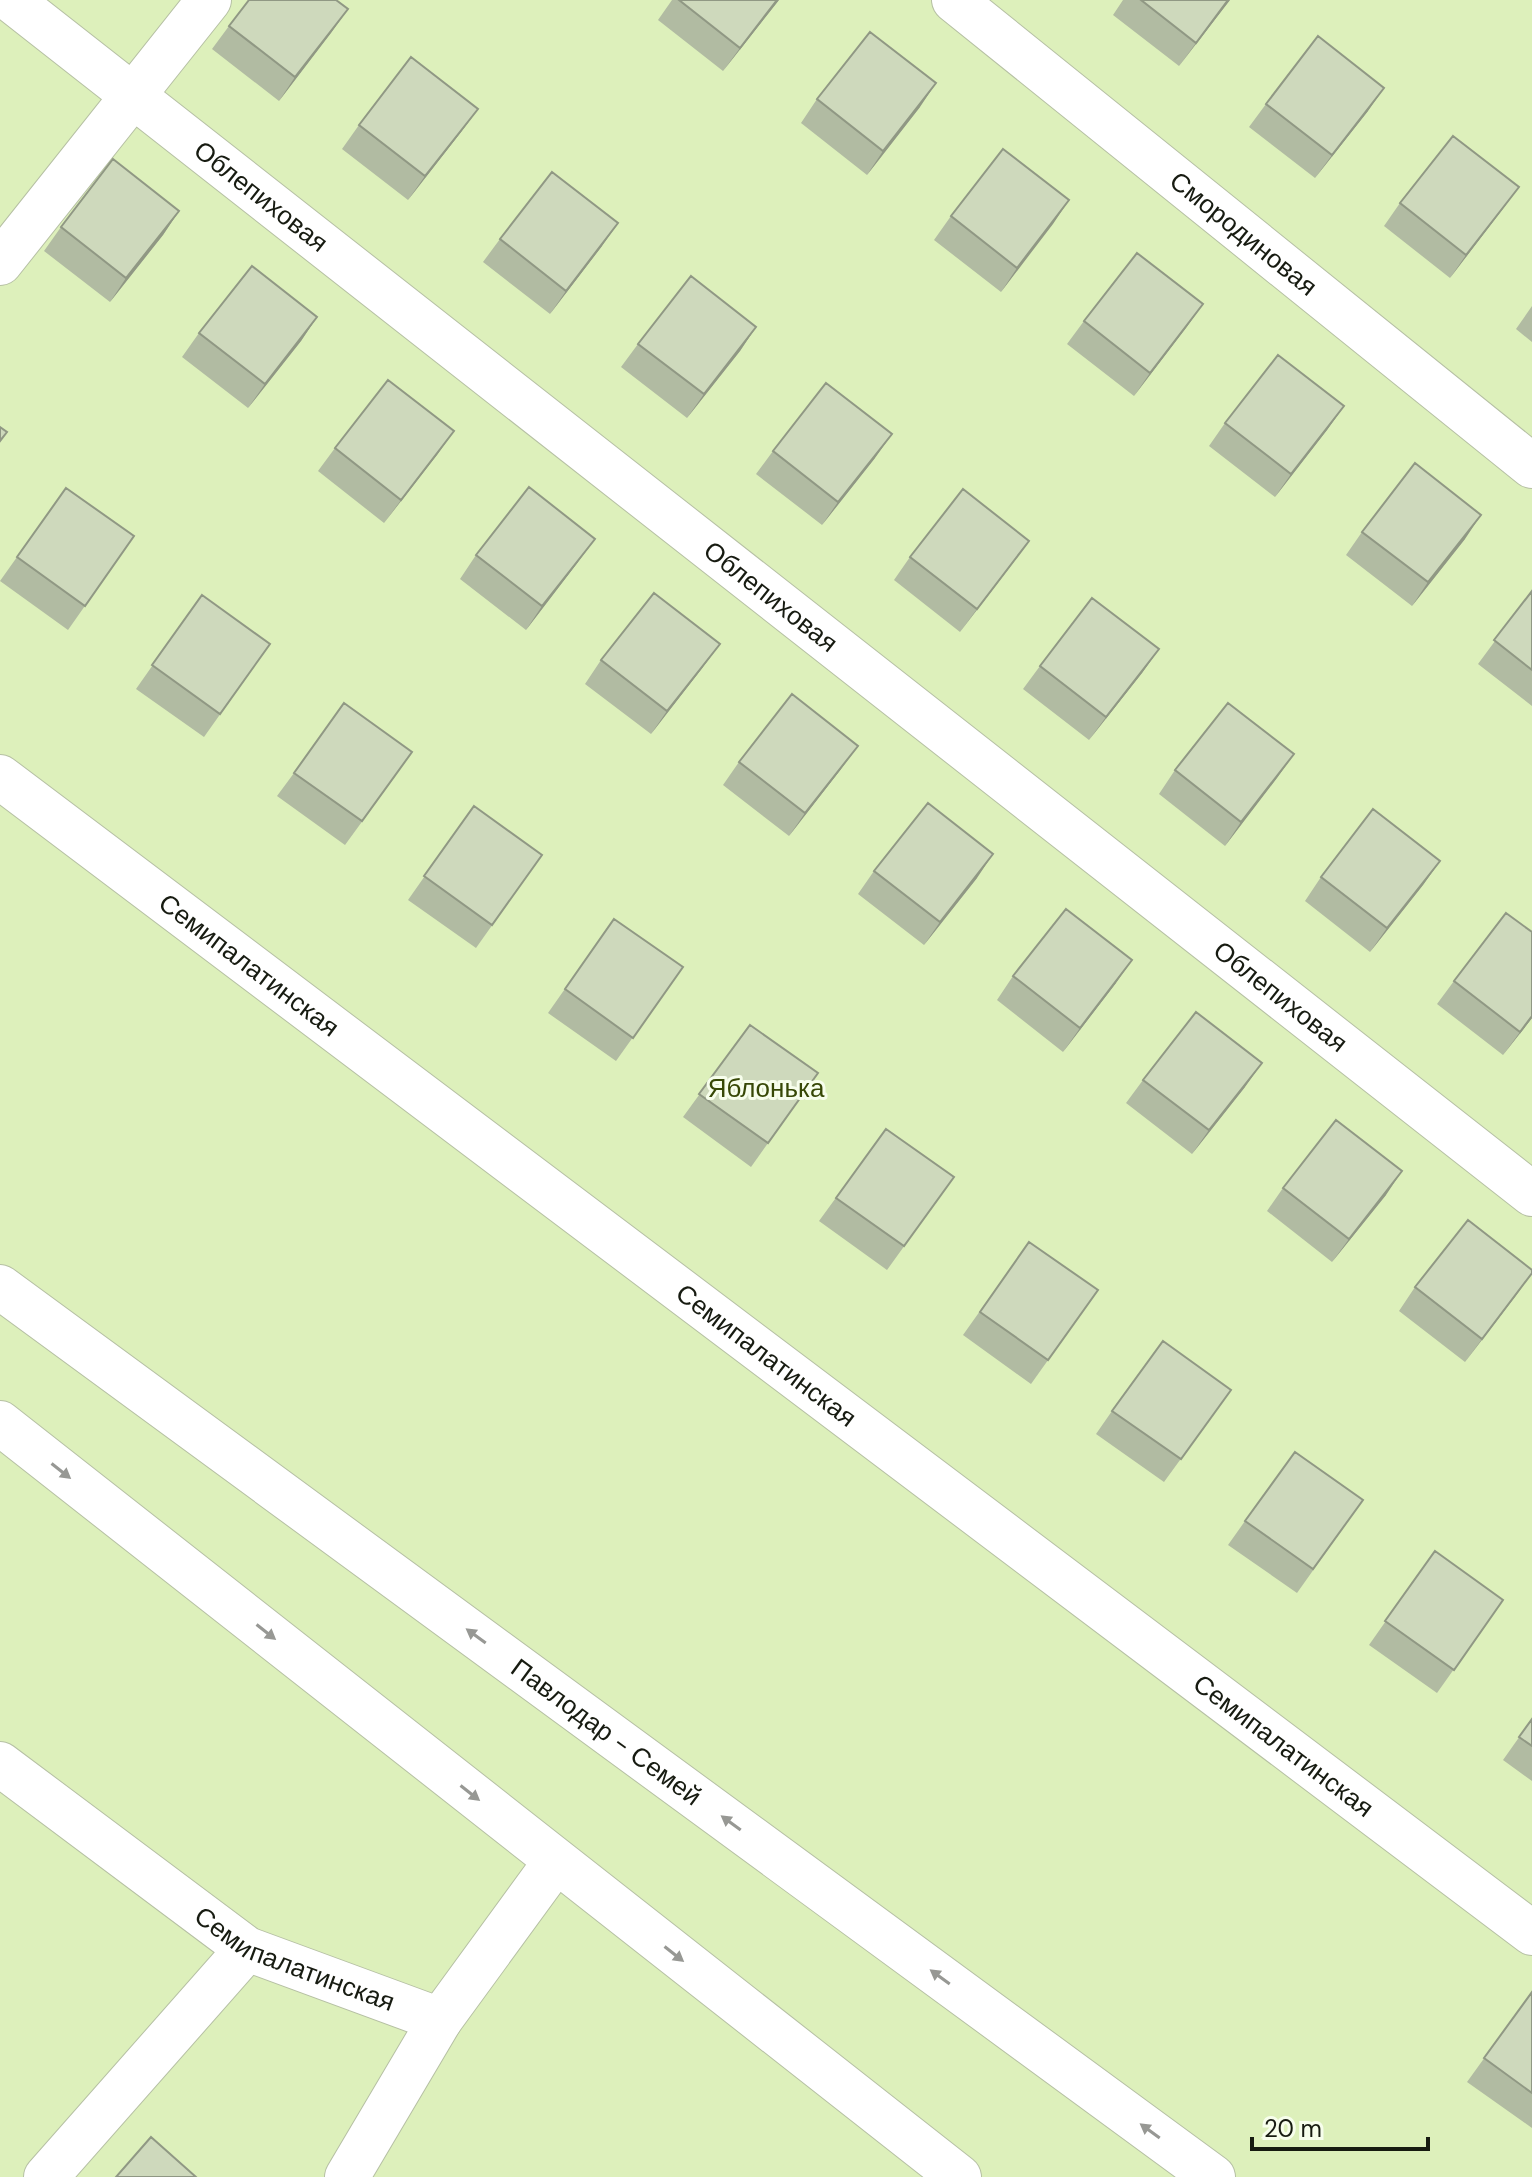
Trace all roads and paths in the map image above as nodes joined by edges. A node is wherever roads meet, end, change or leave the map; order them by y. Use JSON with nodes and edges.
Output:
{"nodes":[{"id":1,"x":11,"y":0,"type":"edge"},
{"id":2,"x":209,"y":0,"type":"edge"},
{"id":3,"x":954,"y":0,"type":"edge"},
{"id":4,"x":133,"y":96,"type":"junction"},
{"id":5,"x":0,"y":263,"type":"edge"},
{"id":6,"x":1532,"y":466,"type":"edge"},
{"id":7,"x":0,"y":777,"type":"edge"},
{"id":8,"x":1532,"y":1194,"type":"edge"},
{"id":9,"x":0,"y":1287,"type":"edge"},
{"id":10,"x":0,"y":1423,"type":"edge"},
{"id":11,"x":0,"y":1764,"type":"edge"},
{"id":12,"x":556,"y":1861,"type":"junction"},
{"id":13,"x":1532,"y":1933,"type":"edge"},
{"id":14,"x":247,"y":1949,"type":"junction"},
{"id":15,"x":440,"y":2020,"type":"junction"},
{"id":16,"x":46,"y":2177,"type":"edge"},
{"id":17,"x":347,"y":2177,"type":"edge"},
{"id":18,"x":959,"y":2177,"type":"edge"},
{"id":19,"x":1213,"y":2177,"type":"edge"}],
"edges":[{"from":1,"to":4,"type":"main road","name":"Облепиховая"},
{"from":2,"to":4,"type":"main road"},
{"from":3,"to":6,"type":"main road","name":"Смородиновая"},
{"from":4,"to":5,"type":"main road"},
{"from":4,"to":8,"type":"main road","name":"Облепиховая"},
{"from":7,"to":13,"type":"main road","name":"Семипалатинская"},
{"from":19,"to":9,"type":"main road","name":"Павлодар - Семей","one_way":true},
{"from":10,"to":12,"type":"main road","one_way":true},
{"from":11,"to":14,"type":"main road","name":"Семипалатинская"},
{"from":12,"to":15,"type":"main road"},
{"from":12,"to":18,"type":"main road","one_way":true},
{"from":14,"to":15,"type":"main road","name":"Семипалатинская"},
{"from":14,"to":16,"type":"main road"},
{"from":15,"to":17,"type":"main road"}]}
